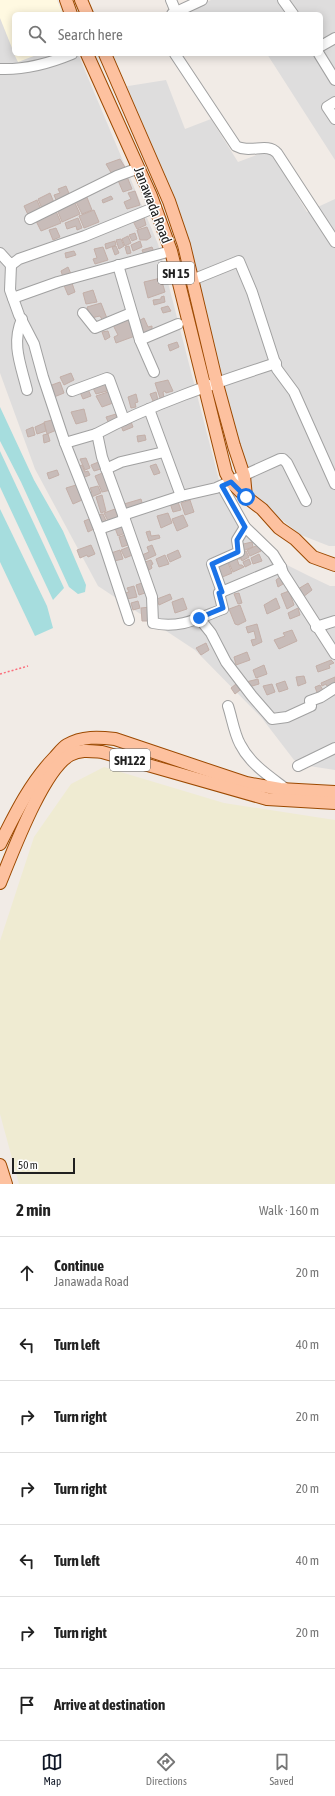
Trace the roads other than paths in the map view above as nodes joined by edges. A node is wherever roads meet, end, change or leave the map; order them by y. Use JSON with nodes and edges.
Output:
{"nodes":[{"id":1,"x":66,"y":0,"type":"edge"},
{"id":2,"x":81,"y":0,"type":"edge"},
{"id":3,"x":171,"y":0,"type":"edge"},
{"id":4,"x":202,"y":0,"type":"edge"},
{"id":5,"x":283,"y":0,"type":"edge"},
{"id":6,"x":70,"y":12,"type":"edge"},
{"id":7,"x":86,"y":12,"type":"edge"},
{"id":8,"x":174,"y":12,"type":"edge"},
{"id":9,"x":176,"y":12,"type":"edge"},
{"id":10,"x":292,"y":12,"type":"edge"},
{"id":11,"x":335,"y":38,"type":"edge"},
{"id":12,"x":323,"y":45,"type":"edge"},
{"id":13,"x":67,"y":56,"type":"edge"},
{"id":14,"x":88,"y":56,"type":"edge"},
{"id":15,"x":106,"y":56,"type":"edge"},
{"id":16,"x":176,"y":56,"type":"edge"},
{"id":17,"x":320,"y":56,"type":"edge"},
{"id":18,"x":0,"y":69,"type":"edge"},
{"id":19,"x":335,"y":80,"type":"edge"},
{"id":20,"x":335,"y":102,"type":"edge"},
{"id":21,"x":335,"y":119,"type":"edge"},
{"id":22,"x":139,"y":168,"type":"junction"},
{"id":23,"x":156,"y":207,"type":"junction"},
{"id":24,"x":30,"y":219,"type":"dead end"},
{"id":25,"x":335,"y":242,"type":"edge"},
{"id":26,"x":171,"y":251,"type":"junction"},
{"id":27,"x":0,"y":253,"type":"edge"},
{"id":28,"x":11,"y":265,"type":"junction"},
{"id":29,"x":118,"y":265,"type":"junction"},
{"id":30,"x":192,"y":280,"type":"junction"},
{"id":31,"x":13,"y":298,"type":"junction"},
{"id":32,"x":131,"y":313,"type":"junction"},
{"id":33,"x":83,"y":314,"type":"dead end"},
{"id":34,"x":22,"y":319,"type":"junction"},
{"id":35,"x":178,"y":324,"type":"dead end"},
{"id":36,"x":140,"y":340,"type":"junction"},
{"id":37,"x":276,"y":363,"type":"junction"},
{"id":38,"x":154,"y":372,"type":"dead end"},
{"id":39,"x":217,"y":384,"type":"junction"},
{"id":40,"x":204,"y":388,"type":"junction"},
{"id":41,"x":27,"y":390,"type":"dead end"},
{"id":42,"x":72,"y":391,"type":"dead end"},
{"id":43,"x":149,"y":409,"type":"junction"},
{"id":44,"x":124,"y":420,"type":"junction"},
{"id":45,"x":96,"y":434,"type":"junction"},
{"id":46,"x":66,"y":443,"type":"junction"},
{"id":47,"x":164,"y":452,"type":"junction"},
{"id":48,"x":106,"y":469,"type":"junction"},
{"id":49,"x":244,"y":476,"type":"junction"},
{"id":50,"x":227,"y":484,"type":"junction"},
{"id":51,"x":335,"y":484,"type":"edge"},
{"id":52,"x":181,"y":496,"type":"junction"},
{"id":53,"x":246,"y":497,"type":"junction"},
{"id":54,"x":306,"y":501,"type":"dead end"},
{"id":55,"x":124,"y":517,"type":"junction"},
{"id":56,"x":245,"y":527,"type":"junction"},
{"id":57,"x":99,"y":529,"type":"junction"},
{"id":58,"x":335,"y":565,"type":"edge"},
{"id":59,"x":281,"y":567,"type":"junction"},
{"id":60,"x":222,"y":592,"type":"junction"},
{"id":61,"x":199,"y":618,"type":"junction"},
{"id":62,"x":129,"y":620,"type":"dead end"},
{"id":63,"x":335,"y":621,"type":"edge"},
{"id":64,"x":316,"y":627,"type":"junction"},
{"id":65,"x":335,"y":654,"type":"edge"},
{"id":66,"x":335,"y":688,"type":"edge"},
{"id":67,"x":228,"y":706,"type":"dead end"},
{"id":68,"x":335,"y":748,"type":"edge"},
{"id":69,"x":298,"y":766,"type":"dead end"},
{"id":70,"x":286,"y":789,"type":"junction"},
{"id":71,"x":335,"y":792,"type":"edge"},
{"id":72,"x":22,"y":802,"type":"junction"},
{"id":73,"x":335,"y":803,"type":"edge"},
{"id":74,"x":33,"y":808,"type":"junction"},
{"id":75,"x":0,"y":844,"type":"edge"},
{"id":76,"x":0,"y":883,"type":"edge"},
{"id":77,"x":0,"y":1165,"type":"edge"},
{"id":78,"x":6,"y":1184,"type":"edge"}],
"edges":[{"from":1,"to":6,"type":"main road"},
{"from":2,"to":7,"type":"main road"},
{"from":3,"to":8,"type":"street"},
{"from":4,"to":9,"type":"street"},
{"from":5,"to":10,"type":"street"},
{"from":11,"to":12,"type":"street"},
{"from":13,"to":18,"type":"street"},
{"from":14,"to":22,"type":"main road","name":"Janawada Road","number":"SH 15"},
{"from":15,"to":30,"type":"main road","name":"Janawada Road","number":"SH 15"},
{"from":16,"to":25,"type":"street"},
{"from":17,"to":19,"type":"street"},
{"from":20,"to":21,"type":"street"},
{"from":22,"to":23,"type":"main road","name":"Janawada Road","number":"SH 15"},
{"from":22,"to":24,"type":"street"},
{"from":23,"to":26,"type":"main road","name":"Janawada Road","number":"SH 15"},
{"from":23,"to":28,"type":"street"},
{"from":26,"to":29,"type":"street"},
{"from":26,"to":40,"type":"main road","name":"Janawada Road","number":"SH 15"},
{"from":27,"to":28,"type":"street"},
{"from":28,"to":31,"type":"street"},
{"from":29,"to":31,"type":"street"},
{"from":29,"to":32,"type":"street"},
{"from":30,"to":37,"type":"street"},
{"from":30,"to":39,"type":"main road","name":"Janawada Road","number":"SH 15"},
{"from":31,"to":34,"type":"street"},
{"from":32,"to":33,"type":"street"},
{"from":32,"to":36,"type":"street"},
{"from":34,"to":41,"type":"street"},
{"from":34,"to":46,"type":"street"},
{"from":35,"to":36,"type":"street"},
{"from":36,"to":38,"type":"street"},
{"from":37,"to":39,"type":"street"},
{"from":37,"to":51,"type":"street"},
{"from":39,"to":40,"type":"street"},
{"from":39,"to":49,"type":"main road","name":"Janawada Road","number":"SH 15"},
{"from":40,"to":43,"type":"street"},
{"from":40,"to":50,"type":"main road","name":"Janawada Road","number":"SH 15"},
{"from":42,"to":44,"type":"street"},
{"from":43,"to":44,"type":"street"},
{"from":43,"to":47,"type":"street"},
{"from":44,"to":45,"type":"street"},
{"from":45,"to":46,"type":"street"},
{"from":45,"to":48,"type":"street"},
{"from":46,"to":57,"type":"street"},
{"from":47,"to":48,"type":"street"},
{"from":47,"to":52,"type":"street"},
{"from":48,"to":55,"type":"street"},
{"from":49,"to":50,"type":"street"},
{"from":49,"to":53,"type":"main road","name":"Janawada Road","number":"SH 15"},
{"from":49,"to":54,"type":"street"},
{"from":50,"to":52,"type":"street"},
{"from":50,"to":53,"type":"main road","name":"Janawada Road","number":"SH 15"},
{"from":50,"to":56,"type":"street"},
{"from":52,"to":55,"type":"street"},
{"from":53,"to":58,"type":"main road","name":"Janawada Road","number":"SH 15"},
{"from":55,"to":57,"type":"street"},
{"from":55,"to":61,"type":"street"},
{"from":56,"to":59,"type":"street"},
{"from":56,"to":60,"type":"street"},
{"from":57,"to":62,"type":"street"},
{"from":59,"to":60,"type":"street"},
{"from":59,"to":64,"type":"street"},
{"from":60,"to":61,"type":"street"},
{"from":61,"to":66,"type":"street"},
{"from":63,"to":64,"type":"street"},
{"from":64,"to":65,"type":"street"},
{"from":67,"to":70,"type":"street"},
{"from":68,"to":69,"type":"street"},
{"from":70,"to":71,"type":"main road"},
{"from":70,"to":72,"type":"main road"},
{"from":72,"to":74,"type":"main road"},
{"from":72,"to":75,"type":"main road"},
{"from":73,"to":74,"type":"main road","number":"SH122"},
{"from":74,"to":76,"type":"main road","number":"SH122"},
{"from":77,"to":78,"type":"main road"}]}
